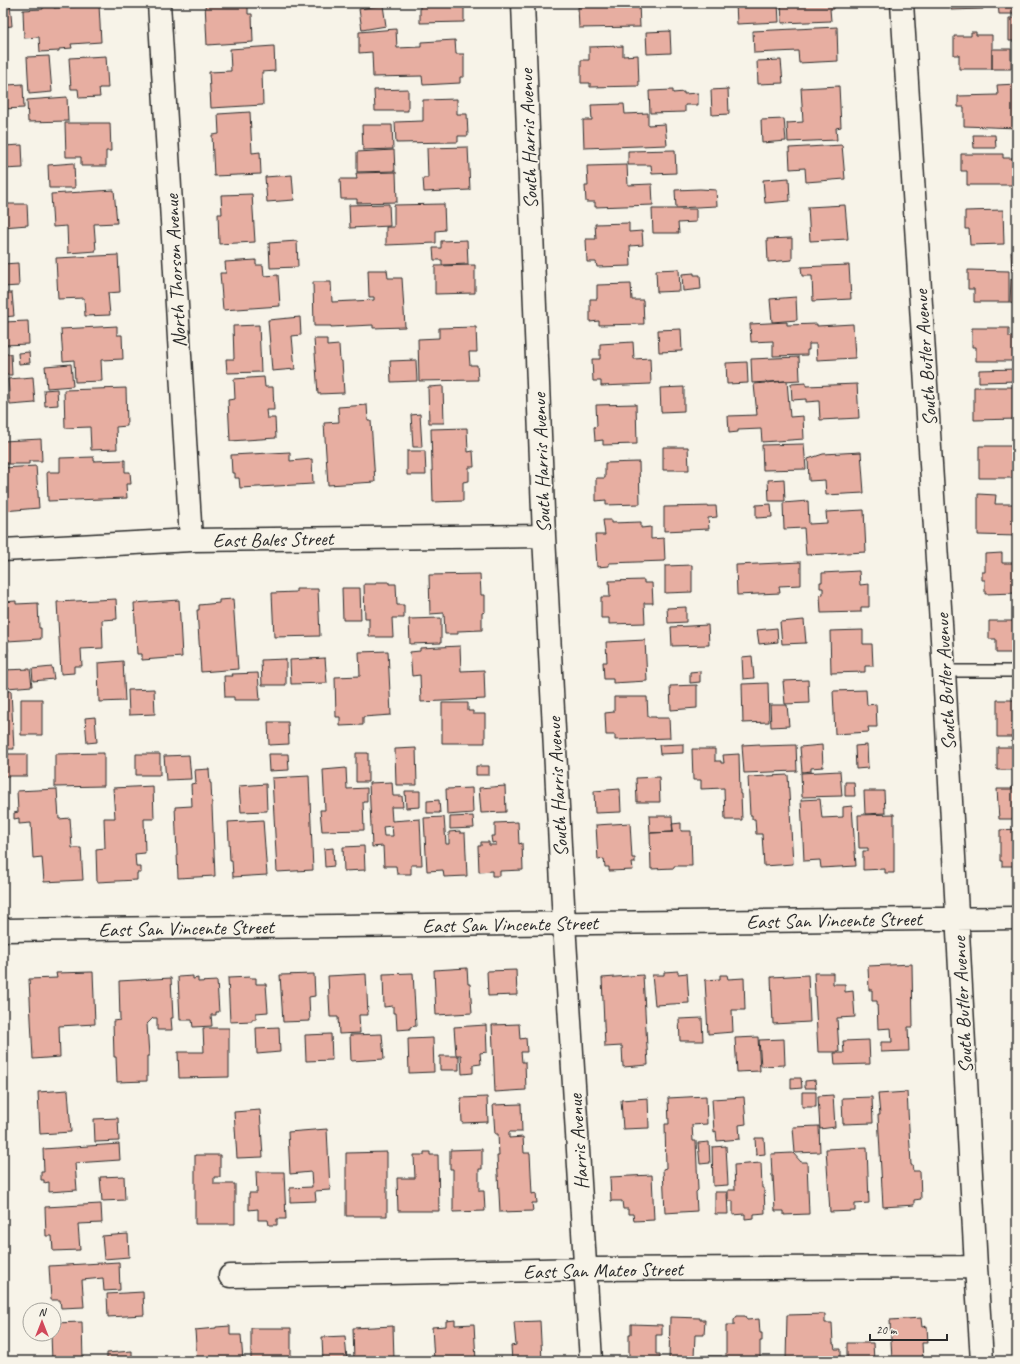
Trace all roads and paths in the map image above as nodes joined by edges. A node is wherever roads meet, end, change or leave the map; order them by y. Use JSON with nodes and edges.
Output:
{"nodes":[{"id":1,"x":160,"y":3,"type":"edge"},
{"id":2,"x":523,"y":3,"type":"edge"},
{"id":3,"x":902,"y":3,"type":"edge"},
{"id":4,"x":544,"y":536,"type":"junction"},
{"id":5,"x":191,"y":540,"type":"junction"},
{"id":6,"x":3,"y":550,"type":"edge"},
{"id":7,"x":944,"y":671,"type":"junction"},
{"id":8,"x":1017,"y":671,"type":"edge"},
{"id":9,"x":958,"y":918,"type":"junction"},
{"id":10,"x":1017,"y":918,"type":"edge"},
{"id":11,"x":564,"y":923,"type":"junction"},
{"id":12,"x":3,"y":930,"type":"edge"},
{"id":13,"x":976,"y":1267,"type":"junction"},
{"id":14,"x":586,"y":1269,"type":"junction"},
{"id":15,"x":230,"y":1276,"type":"dead end"},
{"id":16,"x":591,"y":1361,"type":"edge"},
{"id":17,"x":982,"y":1361,"type":"edge"}],
"edges":[{"from":1,"to":5,"type":"street","name":"North Thorson Avenue"},
{"from":2,"to":4,"type":"street","name":"South Harris Avenue"},
{"from":3,"to":7,"type":"street","name":"South Butler Avenue"},
{"from":4,"to":5,"type":"street","name":"East Bales Street"},
{"from":4,"to":11,"type":"street","name":"South Harris Avenue"},
{"from":5,"to":6,"type":"street","name":"East Bales Street"},
{"from":7,"to":8,"type":"lane"},
{"from":7,"to":9,"type":"street","name":"South Butler Avenue"},
{"from":9,"to":10,"type":"street","name":"East San Vincente Street"},
{"from":9,"to":11,"type":"street","name":"East San Vincente Street"},
{"from":9,"to":13,"type":"street","name":"South Butler Avenue"},
{"from":11,"to":12,"type":"street","name":"East San Vincente Street"},
{"from":11,"to":14,"type":"street","name":"Harris Avenue"},
{"from":13,"to":14,"type":"street","name":"East San Mateo Street"},
{"from":13,"to":17,"type":"street","name":"South Butler Avenue"},
{"from":14,"to":15,"type":"street","name":"East San Mateo Street"},
{"from":14,"to":16,"type":"street","name":"Harris Avenue"}]}
